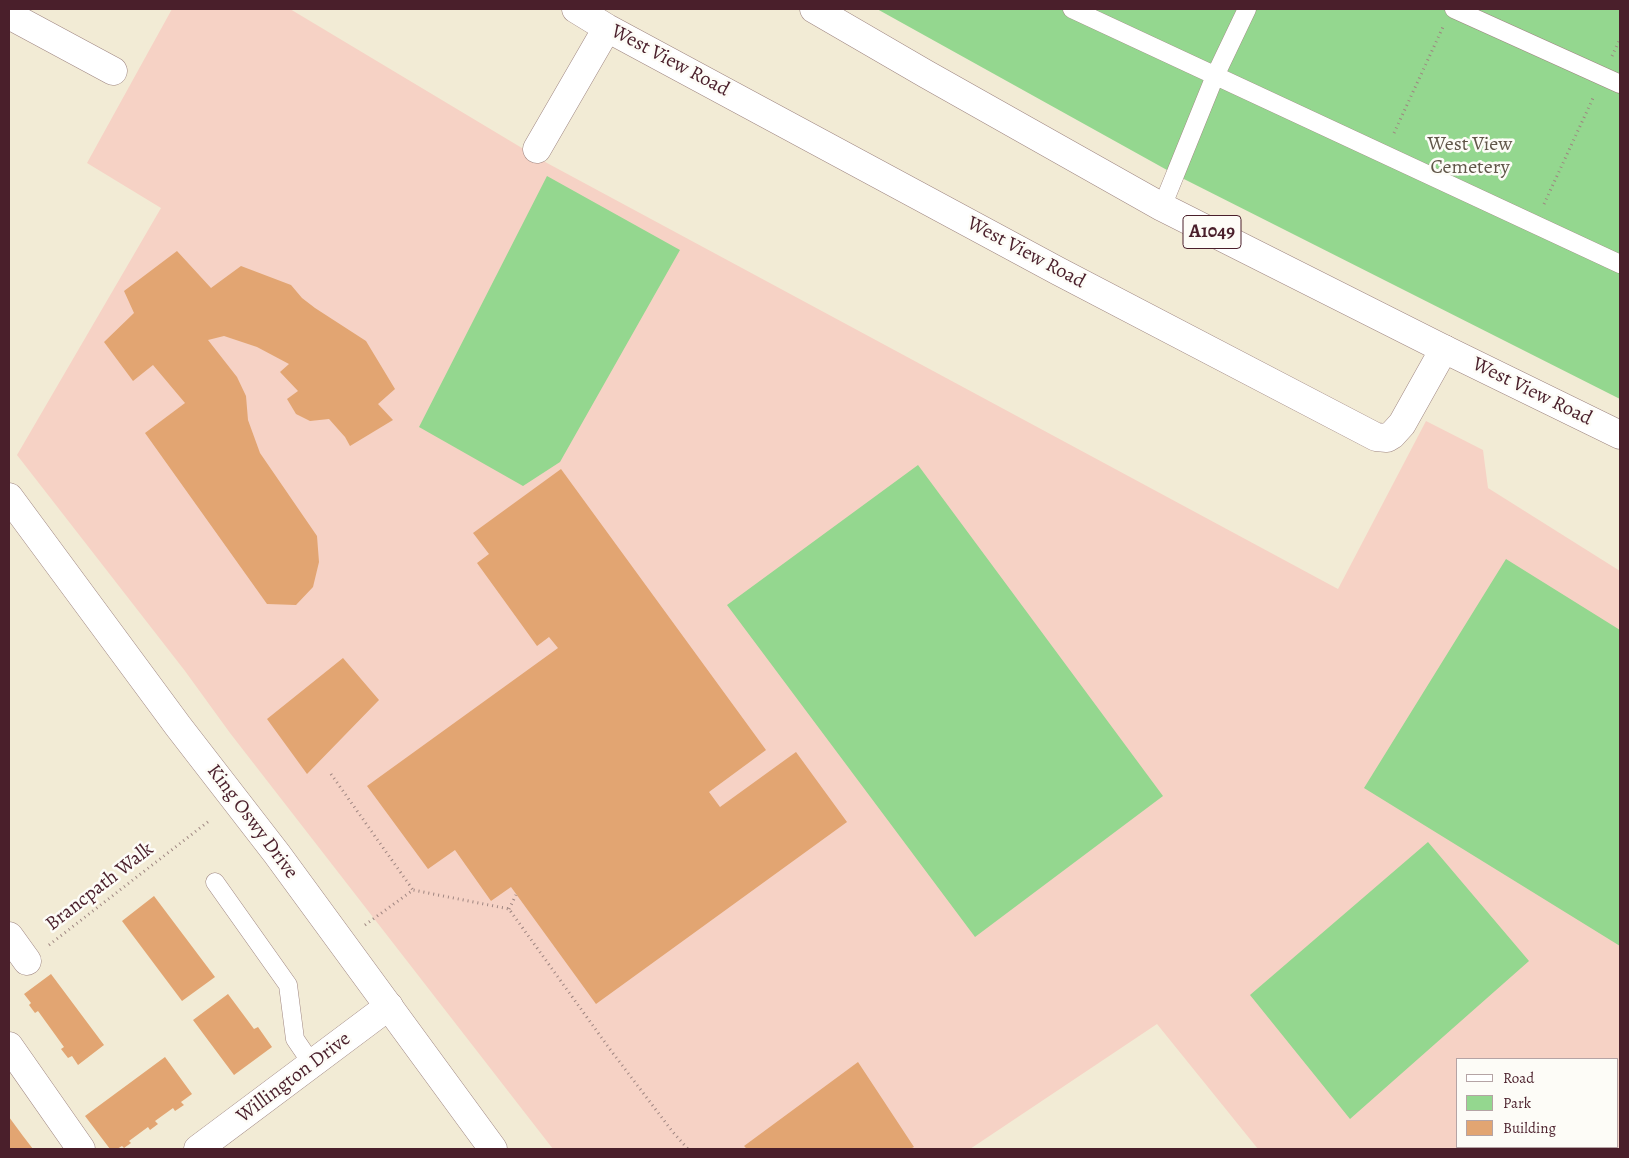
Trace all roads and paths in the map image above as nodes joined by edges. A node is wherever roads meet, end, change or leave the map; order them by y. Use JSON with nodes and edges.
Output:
{"nodes":[{"id":1,"x":576,"y":9,"type":"edge"},
{"id":2,"x":814,"y":9,"type":"edge"},
{"id":3,"x":1072,"y":9,"type":"edge"},
{"id":4,"x":1247,"y":9,"type":"edge"},
{"id":5,"x":1454,"y":9,"type":"edge"},
{"id":6,"x":9,"y":15,"type":"edge"},
{"id":7,"x":1444,"y":26,"type":"dead end"},
{"id":8,"x":607,"y":28,"type":"junction"},
{"id":9,"x":113,"y":70,"type":"dead end"},
{"id":10,"x":1215,"y":76,"type":"junction"},
{"id":11,"x":1603,"y":76,"type":"junction"},
{"id":12,"x":1620,"y":84,"type":"edge"},
{"id":13,"x":537,"y":149,"type":"dead end"},
{"id":14,"x":1384,"y":154,"type":"junction"},
{"id":15,"x":1162,"y":206,"type":"junction"},
{"id":16,"x":1535,"y":224,"type":"junction"},
{"id":17,"x":1620,"y":264,"type":"edge"},
{"id":18,"x":1444,"y":349,"type":"junction"},
{"id":19,"x":1620,"y":435,"type":"edge"},
{"id":20,"x":9,"y":497,"type":"edge"},
{"id":21,"x":331,"y":774,"type":"dead end"},
{"id":22,"x":209,"y":821,"type":"dead end"},
{"id":23,"x":215,"y":882,"type":"dead end"},
{"id":24,"x":413,"y":890,"type":"junction"},
{"id":25,"x":516,"y":895,"type":"dead end"},
{"id":26,"x":509,"y":909,"type":"junction"},
{"id":27,"x":363,"y":926,"type":"dead end"},
{"id":28,"x":9,"y":936,"type":"edge"},
{"id":29,"x":27,"y":961,"type":"joint"},
{"id":30,"x":389,"y":1006,"type":"junction"},
{"id":31,"x":9,"y":1046,"type":"edge"},
{"id":32,"x":312,"y":1064,"type":"junction"},
{"id":33,"x":214,"y":1144,"type":"edge"},
{"id":34,"x":81,"y":1149,"type":"edge"},
{"id":35,"x":493,"y":1149,"type":"edge"},
{"id":36,"x":688,"y":1149,"type":"edge"}],
"edges":[{"from":1,"to":8,"type":"street","name":"West View Road"},
{"from":2,"to":15,"type":"street","name":"West View Road","number":"A1049"},
{"from":3,"to":10,"type":"lane"},
{"from":4,"to":10,"type":"lane"},
{"from":5,"to":11,"type":"lane"},
{"from":6,"to":9,"type":"street"},
{"from":7,"to":14,"type":"path"},
{"from":8,"to":13,"type":"street"},
{"from":8,"to":18,"type":"street","name":"West View Road"},
{"from":10,"to":14,"type":"lane"},
{"from":10,"to":15,"type":"lane"},
{"from":11,"to":12,"type":"lane"},
{"from":11,"to":16,"type":"path"},
{"from":14,"to":16,"type":"lane"},
{"from":15,"to":18,"type":"street","name":"West View Road","number":"A1049"},
{"from":16,"to":17,"type":"lane"},
{"from":18,"to":19,"type":"street","name":"West View Road","number":"A1049"},
{"from":20,"to":30,"type":"street","name":"King Oswy Drive"},
{"from":21,"to":24,"type":"path"},
{"from":22,"to":29,"type":"path","name":"Brancpath Walk"},
{"from":23,"to":32,"type":"lane"},
{"from":24,"to":26,"type":"path"},
{"from":24,"to":27,"type":"path"},
{"from":25,"to":26,"type":"path"},
{"from":26,"to":36,"type":"path"},
{"from":28,"to":29,"type":"street"},
{"from":30,"to":32,"type":"street","name":"Willington Drive"},
{"from":30,"to":35,"type":"street","name":"King Oswy Drive"},
{"from":31,"to":34,"type":"street"},
{"from":32,"to":33,"type":"street","name":"Willington Drive"}]}
